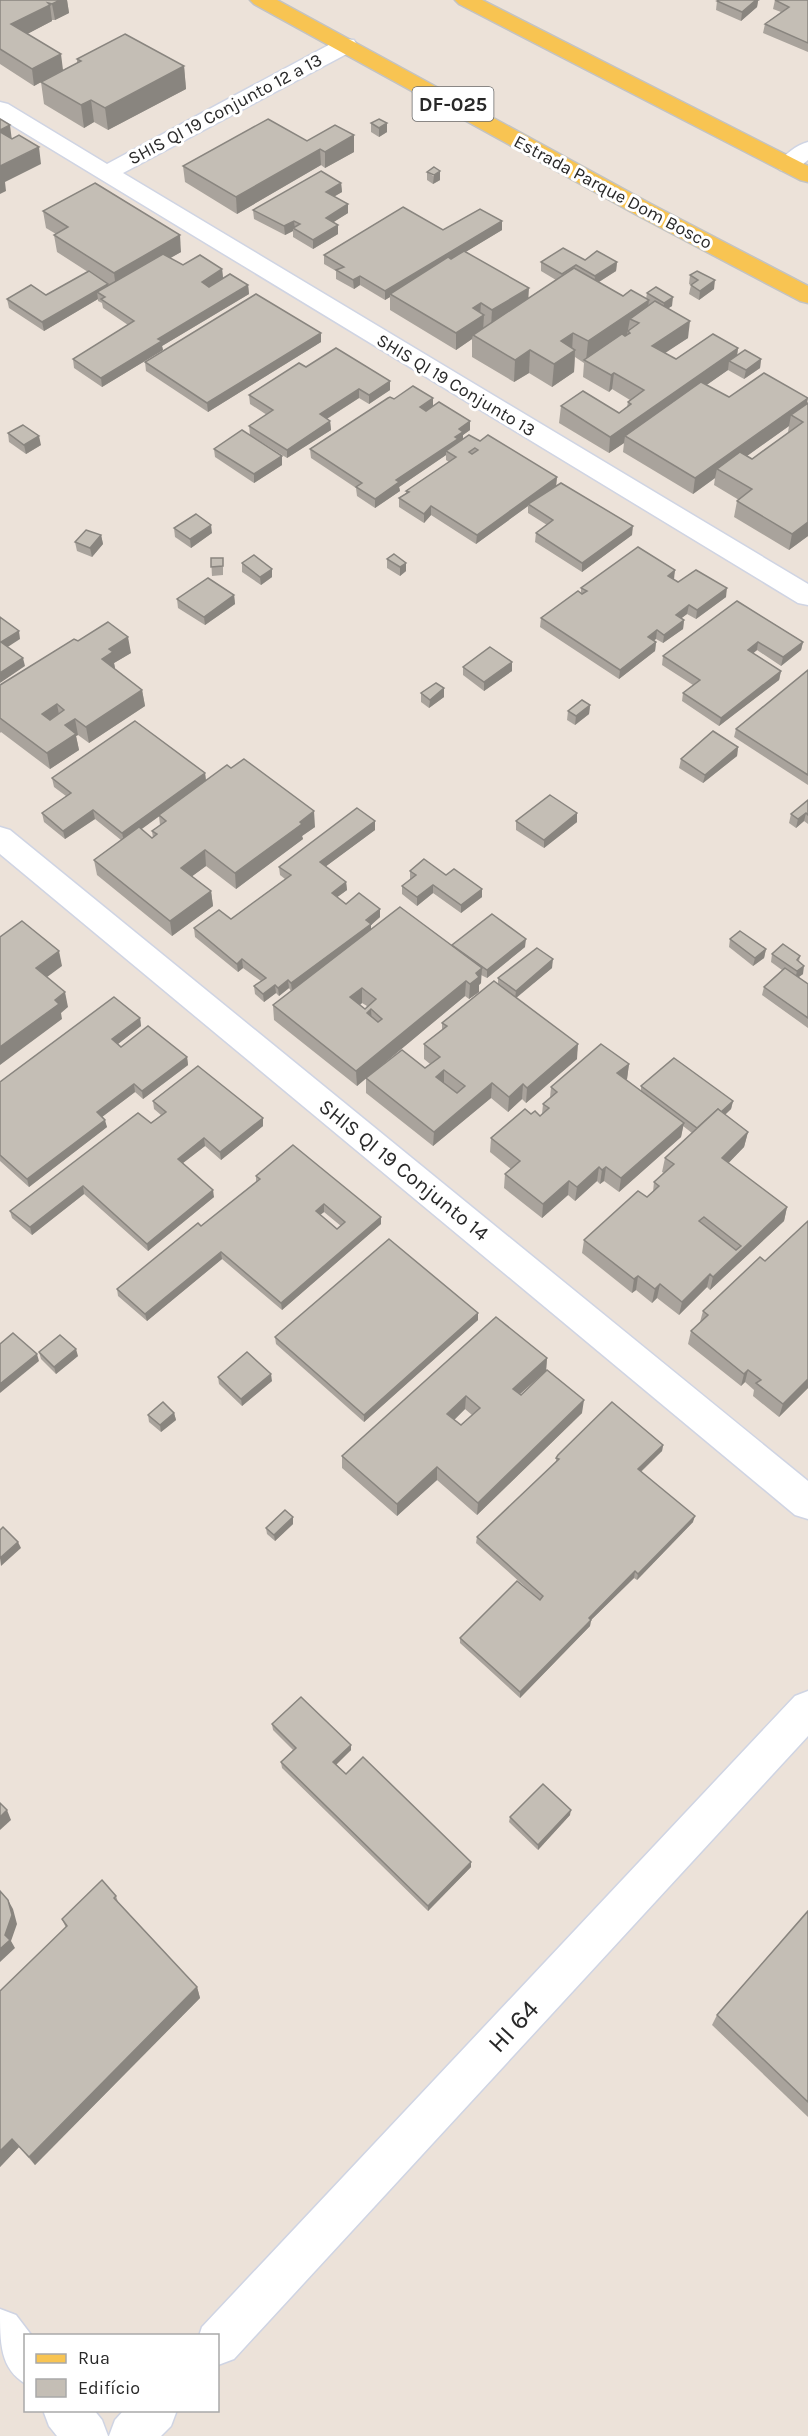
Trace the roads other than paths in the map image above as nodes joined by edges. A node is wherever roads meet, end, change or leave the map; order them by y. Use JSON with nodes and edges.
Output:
{"nodes":[{"id":1,"x":261,"y":0,"type":"edge"},
{"id":2,"x":466,"y":0,"type":"edge"},
{"id":3,"x":346,"y":45,"type":"junction"},
{"id":4,"x":0,"y":109,"type":"edge"},
{"id":5,"x":808,"y":149,"type":"edge"},
{"id":6,"x":798,"y":170,"type":"edge"},
{"id":7,"x":105,"y":174,"type":"junction"},
{"id":8,"x":808,"y":296,"type":"edge"},
{"id":9,"x":808,"y":596,"type":"edge"},
{"id":10,"x":0,"y":838,"type":"edge"},
{"id":11,"x":808,"y":1503,"type":"edge"},
{"id":12,"x":808,"y":1709,"type":"edge"},
{"id":13,"x":0,"y":2331,"type":"edge"},
{"id":14,"x":219,"y":2342,"type":"edge"},
{"id":15,"x":24,"y":2360,"type":"edge"},
{"id":16,"x":67,"y":2412,"type":"edge"},
{"id":17,"x":152,"y":2412,"type":"edge"},
{"id":18,"x":86,"y":2436,"type":"edge"},
{"id":19,"x":131,"y":2436,"type":"edge"}],
"edges":[{"from":1,"to":3,"type":"main road","name":"Estrada Parque Dom Bosco","number":"DF-025"},
{"from":2,"to":6,"type":"main road"},
{"from":3,"to":7,"type":"street","name":"SHIS QI 19 Conjunto 12 a 13"},
{"from":3,"to":8,"type":"main road","name":"Estrada Parque Dom Bosco","number":"DF-025"},
{"from":4,"to":7,"type":"street","name":"SHIS QI 19 Conjunto 13"},
{"from":5,"to":6,"type":"street"},
{"from":7,"to":9,"type":"street","name":"SHIS QI 19 Conjunto 13"},
{"from":10,"to":11,"type":"street","name":"SHIS QI 19 Conjunto 14"},
{"from":12,"to":14,"type":"street","name":"HI 64"},
{"from":13,"to":15,"type":"street"},
{"from":16,"to":18,"type":"street"},
{"from":17,"to":19,"type":"street"}]}
